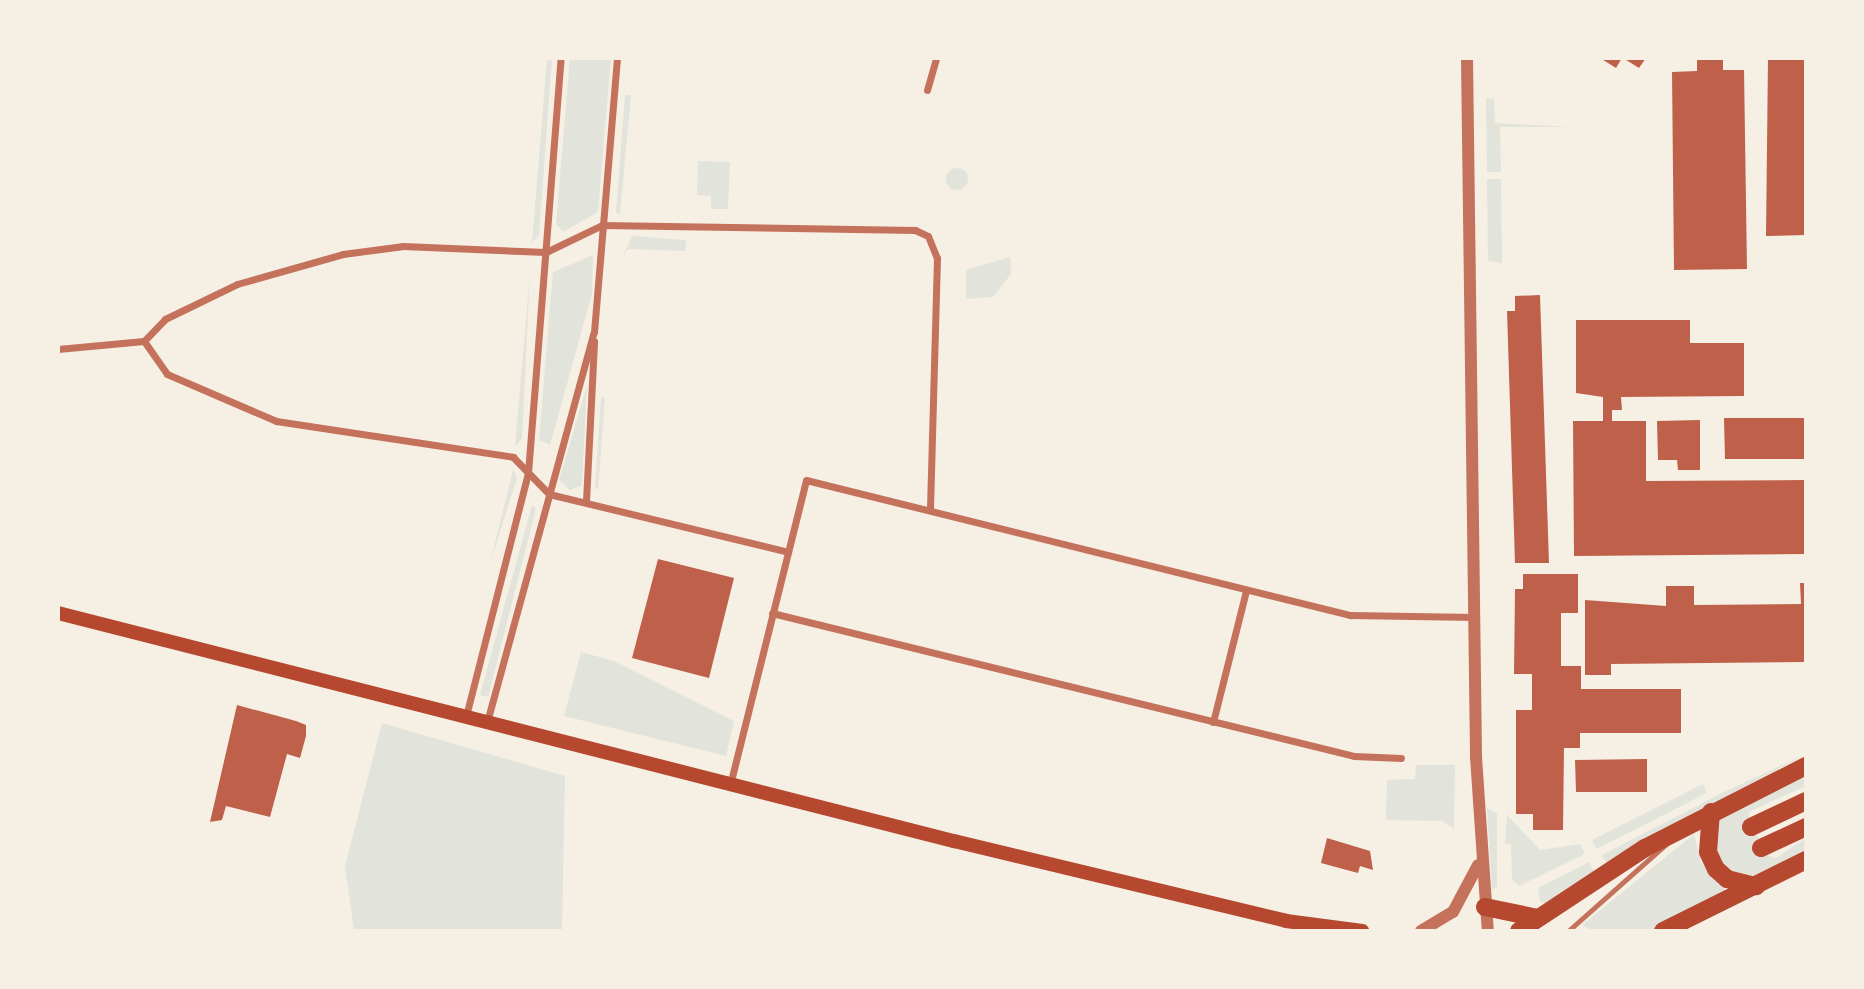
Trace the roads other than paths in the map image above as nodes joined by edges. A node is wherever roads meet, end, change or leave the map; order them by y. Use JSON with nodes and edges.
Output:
{"nodes":[{"id":1,"x":561,"y":58,"type":"edge"},
{"id":2,"x":617,"y":58,"type":"edge"},
{"id":3,"x":936,"y":58,"type":"edge"},
{"id":4,"x":1467,"y":58,"type":"edge"},
{"id":5,"x":927,"y":90,"type":"dead end"},
{"id":6,"x":602,"y":225,"type":"junction"},
{"id":7,"x":545,"y":252,"type":"junction"},
{"id":8,"x":594,"y":331,"type":"junction"},
{"id":9,"x":144,"y":341,"type":"junction"},
{"id":10,"x":58,"y":349,"type":"edge"},
{"id":11,"x":528,"y":473,"type":"junction"},
{"id":12,"x":549,"y":494,"type":"junction"},
{"id":13,"x":586,"y":501,"type":"junction"},
{"id":14,"x":930,"y":510,"type":"junction"},
{"id":15,"x":788,"y":552,"type":"junction"},
{"id":16,"x":1246,"y":591,"type":"junction"},
{"id":17,"x":58,"y":613,"type":"edge"},
{"id":18,"x":772,"y":613,"type":"junction"},
{"id":19,"x":1474,"y":617,"type":"junction"},
{"id":20,"x":465,"y":721,"type":"junction"},
{"id":21,"x":1213,"y":722,"type":"junction"},
{"id":22,"x":486,"y":726,"type":"junction"},
{"id":23,"x":1401,"y":758,"type":"dead end"},
{"id":24,"x":1806,"y":766,"type":"edge"},
{"id":25,"x":730,"y":785,"type":"junction"},
{"id":26,"x":1806,"y":801,"type":"edge"},
{"id":27,"x":1712,"y":812,"type":"junction"},
{"id":28,"x":1751,"y":827,"type":"dead end"},
{"id":29,"x":1806,"y":827,"type":"edge"},
{"id":30,"x":1677,"y":831,"type":"junction"},
{"id":31,"x":1761,"y":848,"type":"dead end"},
{"id":32,"x":1806,"y":860,"type":"edge"},
{"id":33,"x":1479,"y":862,"type":"junction"},
{"id":34,"x":1756,"y":886,"type":"junction"},
{"id":35,"x":1485,"y":907,"type":"junction"},
{"id":36,"x":1538,"y":918,"type":"junction"},
{"id":37,"x":1286,"y":921,"type":"junction"},
{"id":38,"x":1672,"y":929,"type":"edge"},
{"id":39,"x":1304,"y":931,"type":"edge"},
{"id":40,"x":1362,"y":931,"type":"edge"},
{"id":41,"x":1421,"y":931,"type":"edge"},
{"id":42,"x":1488,"y":931,"type":"edge"},
{"id":43,"x":1518,"y":931,"type":"edge"},
{"id":44,"x":1568,"y":931,"type":"edge"}],
"edges":[{"from":1,"to":7,"type":"street"},
{"from":2,"to":6,"type":"street"},
{"from":3,"to":5,"type":"street"},
{"from":4,"to":19,"type":"street"},
{"from":6,"to":7,"type":"street"},
{"from":6,"to":8,"type":"street"},
{"from":6,"to":14,"type":"street"},
{"from":7,"to":9,"type":"street"},
{"from":7,"to":11,"type":"street"},
{"from":8,"to":12,"type":"street"},
{"from":8,"to":13,"type":"street"},
{"from":9,"to":10,"type":"street"},
{"from":9,"to":11,"type":"street"},
{"from":11,"to":12,"type":"street"},
{"from":11,"to":20,"type":"street"},
{"from":12,"to":13,"type":"street"},
{"from":12,"to":22,"type":"street"},
{"from":13,"to":15,"type":"street"},
{"from":14,"to":15,"type":"street"},
{"from":14,"to":16,"type":"street"},
{"from":15,"to":18,"type":"street"},
{"from":16,"to":19,"type":"street"},
{"from":16,"to":21,"type":"street"},
{"from":17,"to":20,"type":"main road"},
{"from":18,"to":21,"type":"street"},
{"from":18,"to":25,"type":"street"},
{"from":19,"to":33,"type":"street"},
{"from":20,"to":22,"type":"main road"},
{"from":21,"to":23,"type":"street"},
{"from":22,"to":25,"type":"main road"},
{"from":24,"to":27,"type":"highway"},
{"from":25,"to":37,"type":"main road"},
{"from":26,"to":28,"type":"highway"},
{"from":27,"to":30,"type":"highway"},
{"from":27,"to":34,"type":"highway"},
{"from":29,"to":31,"type":"highway"},
{"from":30,"to":36,"type":"highway"},
{"from":30,"to":44,"type":"lane"},
{"from":32,"to":34,"type":"highway"},
{"from":33,"to":35,"type":"street"},
{"from":33,"to":41,"type":"street"},
{"from":34,"to":38,"type":"highway"},
{"from":35,"to":36,"type":"highway"},
{"from":35,"to":42,"type":"street"},
{"from":36,"to":43,"type":"highway"},
{"from":37,"to":39,"type":"main road"},
{"from":37,"to":40,"type":"main road"}]}
